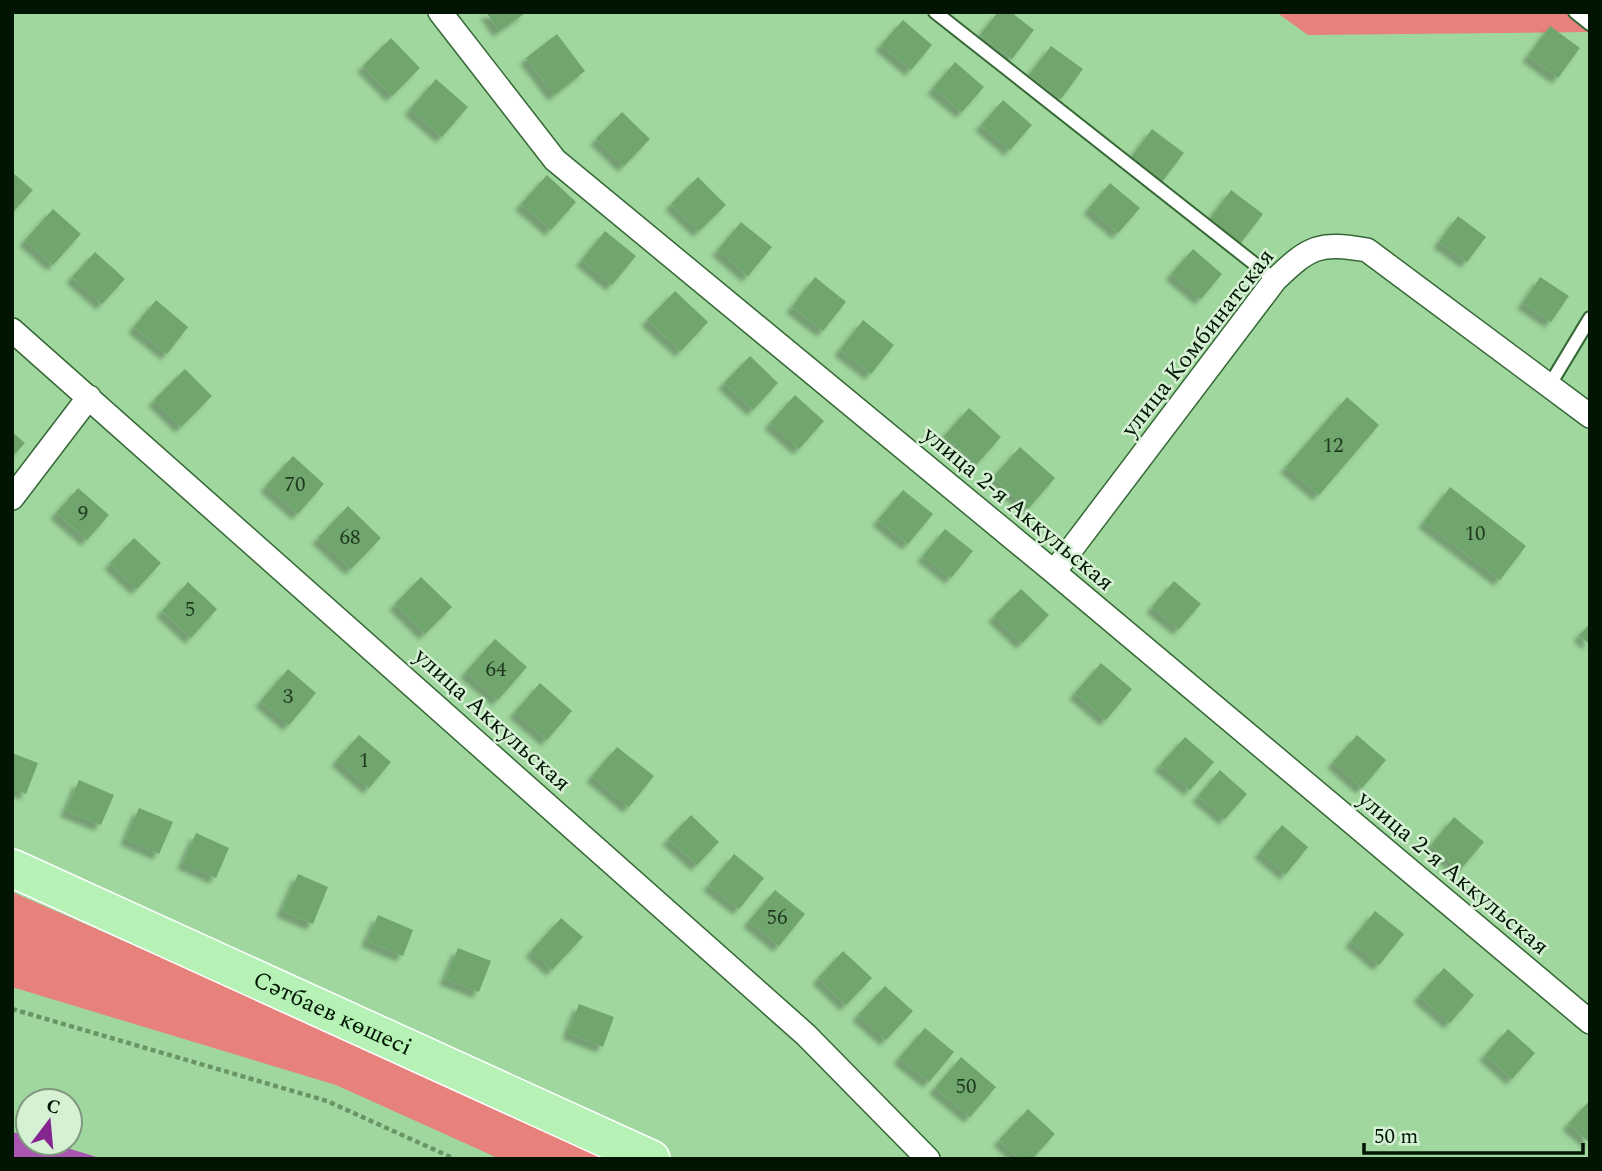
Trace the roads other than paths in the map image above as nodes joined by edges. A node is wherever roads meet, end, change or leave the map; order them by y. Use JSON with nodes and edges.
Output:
{"nodes":[{"id":1,"x":440,"y":12,"type":"edge"},
{"id":2,"x":935,"y":12,"type":"edge"},
{"id":3,"x":1575,"y":12,"type":"edge"},
{"id":4,"x":1590,"y":24,"type":"edge"},
{"id":5,"x":1275,"y":281,"type":"junction"},
{"id":6,"x":1590,"y":318,"type":"edge"},
{"id":7,"x":12,"y":330,"type":"edge"},
{"id":8,"x":1549,"y":386,"type":"junction"},
{"id":9,"x":89,"y":397,"type":"junction"},
{"id":10,"x":1590,"y":416,"type":"edge"},
{"id":11,"x":12,"y":498,"type":"edge"},
{"id":12,"x":1054,"y":572,"type":"junction"},
{"id":13,"x":12,"y":868,"type":"edge"},
{"id":14,"x":1590,"y":1022,"type":"edge"},
{"id":15,"x":651,"y":1159,"type":"edge"},
{"id":16,"x":928,"y":1159,"type":"edge"}],
"edges":[{"from":1,"to":12,"type":"street","name":"улица 2-я Аккульская"},
{"from":2,"to":5,"type":"lane"},
{"from":3,"to":4,"type":"lane"},
{"from":5,"to":8,"type":"street","name":"улица Комбинатская"},
{"from":5,"to":12,"type":"street","name":"улица Комбинатская"},
{"from":6,"to":8,"type":"lane"},
{"from":7,"to":9,"type":"street","name":"улица Аккульская"},
{"from":8,"to":10,"type":"street","name":"улица Комбинатская"},
{"from":9,"to":11,"type":"street"},
{"from":9,"to":16,"type":"street","name":"улица Аккульская"},
{"from":12,"to":14,"type":"street","name":"улица 2-я Аккульская"},
{"from":13,"to":15,"type":"main road","name":"Сәтбаев көшесі"}]}
